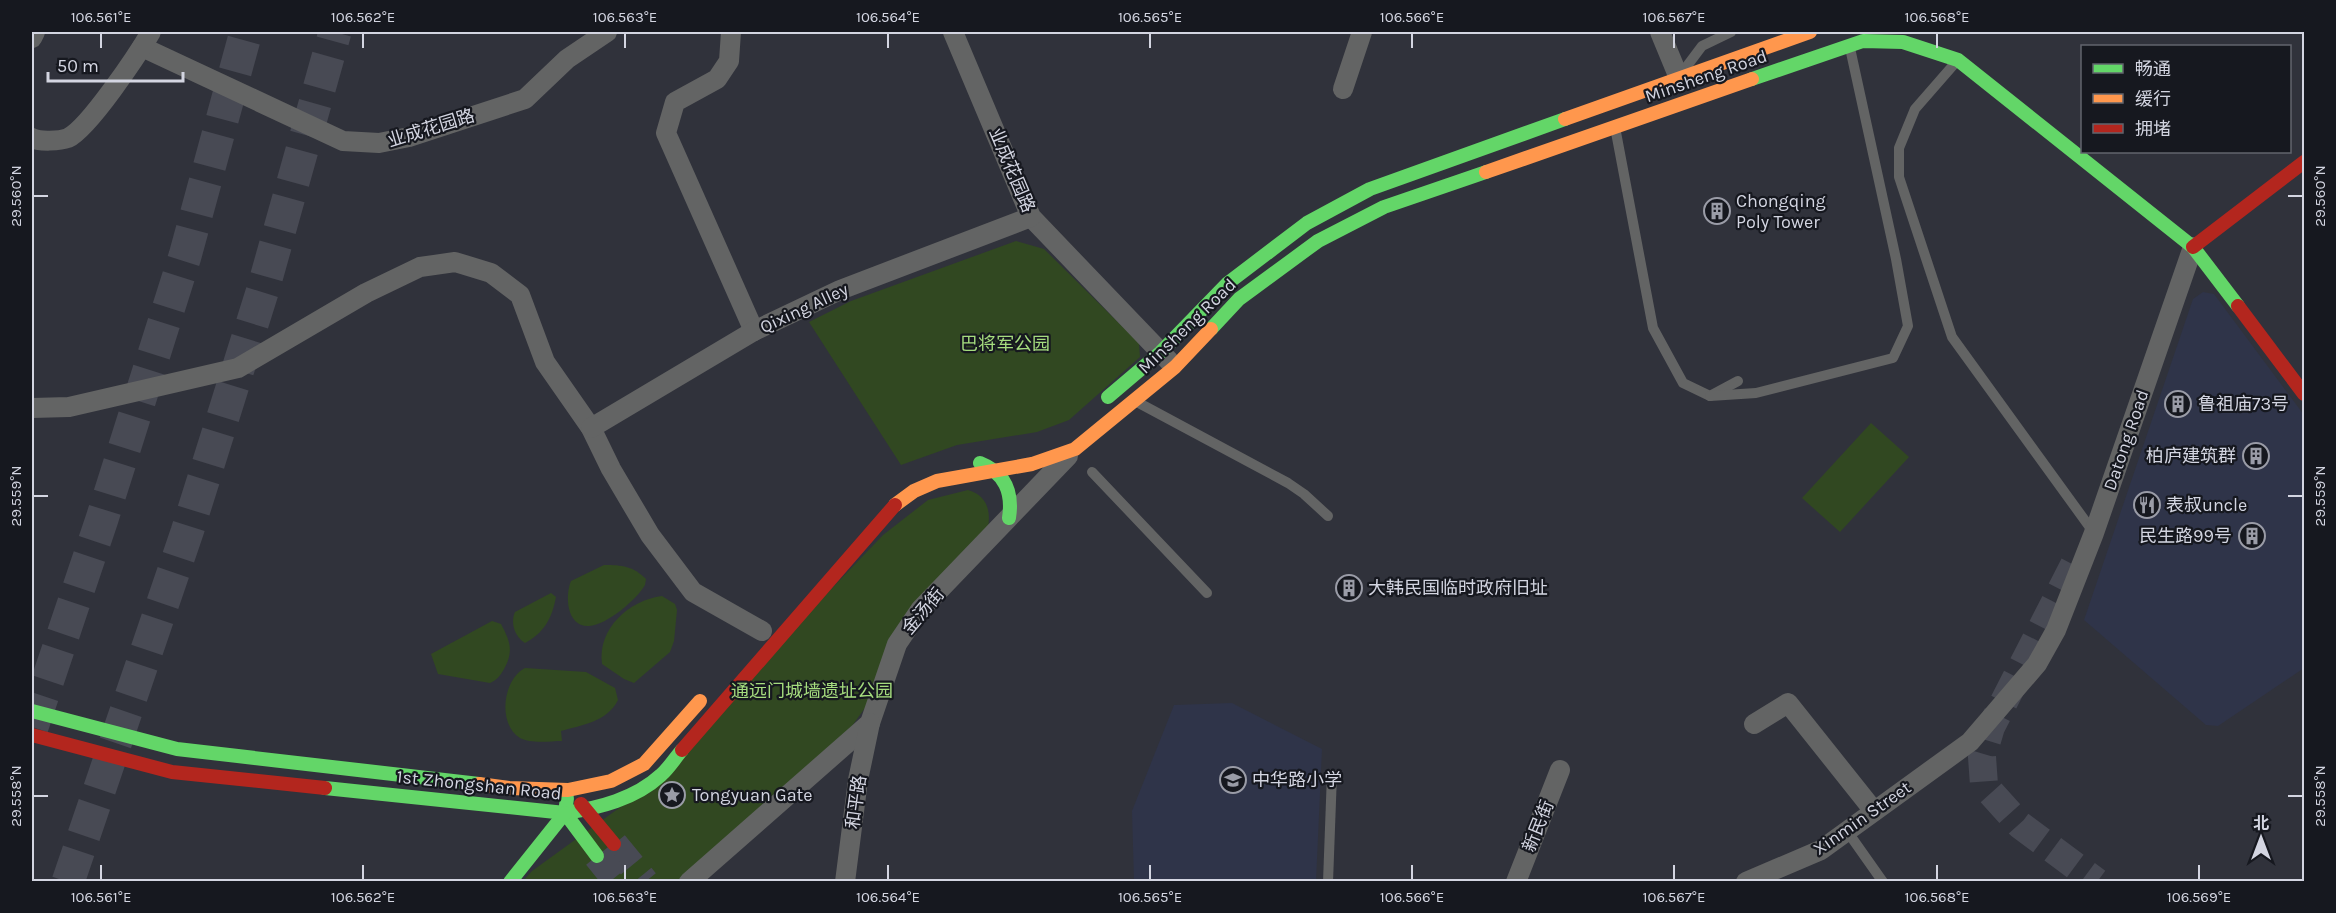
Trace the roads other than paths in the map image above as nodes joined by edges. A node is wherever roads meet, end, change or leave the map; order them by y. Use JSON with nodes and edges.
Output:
{"nodes":[{"id":1,"x":35,"y":32,"type":"edge"},
{"id":2,"x":607,"y":32,"type":"edge"},
{"id":3,"x":730,"y":32,"type":"edge"},
{"id":4,"x":953,"y":32,"type":"edge"},
{"id":5,"x":1362,"y":32,"type":"edge"},
{"id":6,"x":1660,"y":32,"type":"edge"},
{"id":7,"x":1731,"y":32,"type":"edge"},
{"id":8,"x":1810,"y":32,"type":"edge"},
{"id":9,"x":1881,"y":32,"type":"edge"},
{"id":10,"x":1939,"y":36,"type":"dead end"},
{"id":11,"x":32,"y":38,"type":"edge"},
{"id":12,"x":147,"y":39,"type":"edge"},
{"id":13,"x":1863,"y":41,"type":"junction"},
{"id":14,"x":1849,"y":46,"type":"junction"},
{"id":15,"x":1958,"y":60,"type":"junction"},
{"id":16,"x":1679,"y":78,"type":"junction"},
{"id":17,"x":1343,"y":89,"type":"dead end"},
{"id":18,"x":1615,"y":127,"type":"junction"},
{"id":19,"x":32,"y":138,"type":"edge"},
{"id":20,"x":2304,"y":162,"type":"edge"},
{"id":21,"x":1031,"y":217,"type":"junction"},
{"id":22,"x":2193,"y":247,"type":"junction"},
{"id":23,"x":754,"y":331,"type":"junction"},
{"id":24,"x":1161,"y":352,"type":"junction"},
{"id":25,"x":1175,"y":367,"type":"junction"},
{"id":26,"x":1737,"y":381,"type":"dead end"},
{"id":27,"x":2304,"y":394,"type":"edge"},
{"id":28,"x":1710,"y":396,"type":"junction"},
{"id":29,"x":1134,"y":400,"type":"junction"},
{"id":30,"x":1100,"y":403,"type":"dead end"},
{"id":31,"x":32,"y":408,"type":"edge"},
{"id":32,"x":591,"y":428,"type":"junction"},
{"id":33,"x":1075,"y":449,"type":"junction"},
{"id":34,"x":995,"y":452,"type":"dead end"},
{"id":35,"x":995,"y":470,"type":"junction"},
{"id":36,"x":1092,"y":472,"type":"dead end"},
{"id":37,"x":963,"y":476,"type":"junction"},
{"id":38,"x":1328,"y":516,"type":"dead end"},
{"id":39,"x":1009,"y":518,"type":"junction"},
{"id":40,"x":995,"y":532,"type":"junction"},
{"id":41,"x":2094,"y":533,"type":"junction"},
{"id":42,"x":1207,"y":593,"type":"dead end"},
{"id":43,"x":762,"y":631,"type":"dead end"},
{"id":44,"x":706,"y":693,"type":"dead end"},
{"id":45,"x":32,"y":711,"type":"edge"},
{"id":46,"x":870,"y":723,"type":"junction"},
{"id":47,"x":1754,"y":724,"type":"dead end"},
{"id":48,"x":32,"y":735,"type":"edge"},
{"id":49,"x":1970,"y":742,"type":"joint"},
{"id":50,"x":1560,"y":770,"type":"dead end"},
{"id":51,"x":1332,"y":774,"type":"dead end"},
{"id":52,"x":568,"y":790,"type":"junction"},
{"id":53,"x":586,"y":810,"type":"junction"},
{"id":54,"x":1874,"y":811,"type":"junction"},
{"id":55,"x":565,"y":813,"type":"junction"},
{"id":56,"x":1847,"y":831,"type":"junction"},
{"id":57,"x":614,"y":844,"type":"tunnel mouth"},
{"id":58,"x":597,"y":856,"type":"tunnel mouth"},
{"id":59,"x":510,"y":882,"type":"edge"},
{"id":60,"x":689,"y":882,"type":"edge"},
{"id":61,"x":845,"y":882,"type":"edge"},
{"id":62,"x":1328,"y":882,"type":"edge"},
{"id":63,"x":1516,"y":882,"type":"edge"},
{"id":64,"x":1746,"y":882,"type":"edge"},
{"id":65,"x":1883,"y":882,"type":"edge"}],
"edges":[{"from":1,"to":11,"type":"street"},
{"from":2,"to":12,"type":"street","name":"业成花园路"},
{"from":3,"to":23,"type":"street"},
{"from":4,"to":21,"type":"street","name":"业成花园路"},
{"from":5,"to":17,"type":"street"},
{"from":6,"to":16,"type":"street"},
{"from":7,"to":16,"type":"lane","name":"Minsheng Road"},
{"from":8,"to":16,"type":"main road","name":"Minsheng Road"},
{"from":9,"to":13,"type":"main road"},
{"from":10,"to":15,"type":"main road"},
{"from":12,"to":19,"type":"street"},
{"from":13,"to":14,"type":"main road","name":"Minsheng Road"},
{"from":13,"to":15,"type":"main road","name":"Minsheng Road"},
{"from":14,"to":18,"type":"main road","name":"Minsheng Road"},
{"from":14,"to":28,"type":"lane"},
{"from":15,"to":22,"type":"main road","name":"Minsheng Road"},
{"from":15,"to":41,"type":"lane"},
{"from":16,"to":24,"type":"main road","name":"Minsheng Road"},
{"from":18,"to":25,"type":"main road","name":"Minsheng Road"},
{"from":18,"to":28,"type":"lane"},
{"from":20,"to":22,"type":"main road"},
{"from":21,"to":23,"type":"street","name":"Qixing Alley"},
{"from":21,"to":24,"type":"street","name":"业成花园路"},
{"from":22,"to":27,"type":"main road","name":"Minsheng Road"},
{"from":22,"to":41,"type":"street","name":"Datong Road"},
{"from":23,"to":32,"type":"street","name":"Qixing Alley"},
{"from":24,"to":25,"type":"street","name":"业成花园路"},
{"from":24,"to":30,"type":"main road","name":"Minsheng Road"},
{"from":25,"to":29,"type":"main road","name":"Minsheng Road"},
{"from":26,"to":28,"type":"lane"},
{"from":29,"to":33,"type":"main road","name":"Minsheng Road"},
{"from":29,"to":38,"type":"lane"},
{"from":31,"to":32,"type":"street"},
{"from":32,"to":43,"type":"street"},
{"from":33,"to":35,"type":"main road","name":"1st Zhongshan Road"},
{"from":33,"to":39,"type":"street","name":"金汤街"},
{"from":34,"to":35,"type":"main road"},
{"from":35,"to":37,"type":"main road","name":"1st Zhongshan Road"},
{"from":35,"to":39,"type":"main road"},
{"from":36,"to":42,"type":"lane"},
{"from":37,"to":40,"type":"main road"},
{"from":37,"to":53,"type":"main road","name":"1st Zhongshan Road"},
{"from":39,"to":40,"type":"street","name":"金汤街"},
{"from":40,"to":46,"type":"street","name":"金汤街"},
{"from":41,"to":49,"type":"street","name":"Datong Road"},
{"from":44,"to":52,"type":"main road","name":"1st Zhongshan Road"},
{"from":45,"to":52,"type":"main road","name":"1st Zhongshan Road"},
{"from":46,"to":60,"type":"street","name":"金汤街"},
{"from":46,"to":61,"type":"street","name":"和平路"},
{"from":47,"to":54,"type":"street"},
{"from":48,"to":55,"type":"main road","name":"1st Zhongshan Road"},
{"from":49,"to":54,"type":"street","name":"Xinmin Street"},
{"from":50,"to":63,"type":"street","name":"新民街"},
{"from":51,"to":62,"type":"lane"},
{"from":52,"to":53,"type":"main road"},
{"from":52,"to":55,"type":"main road"},
{"from":53,"to":55,"type":"main road","name":"1st Zhongshan Road"},
{"from":53,"to":57,"type":"main road"},
{"from":54,"to":56,"type":"street","name":"Xinmin Street"},
{"from":55,"to":58,"type":"main road"},
{"from":55,"to":59,"type":"main road"},
{"from":56,"to":64,"type":"street","name":"Xinmin Street"},
{"from":56,"to":65,"type":"lane"}]}
